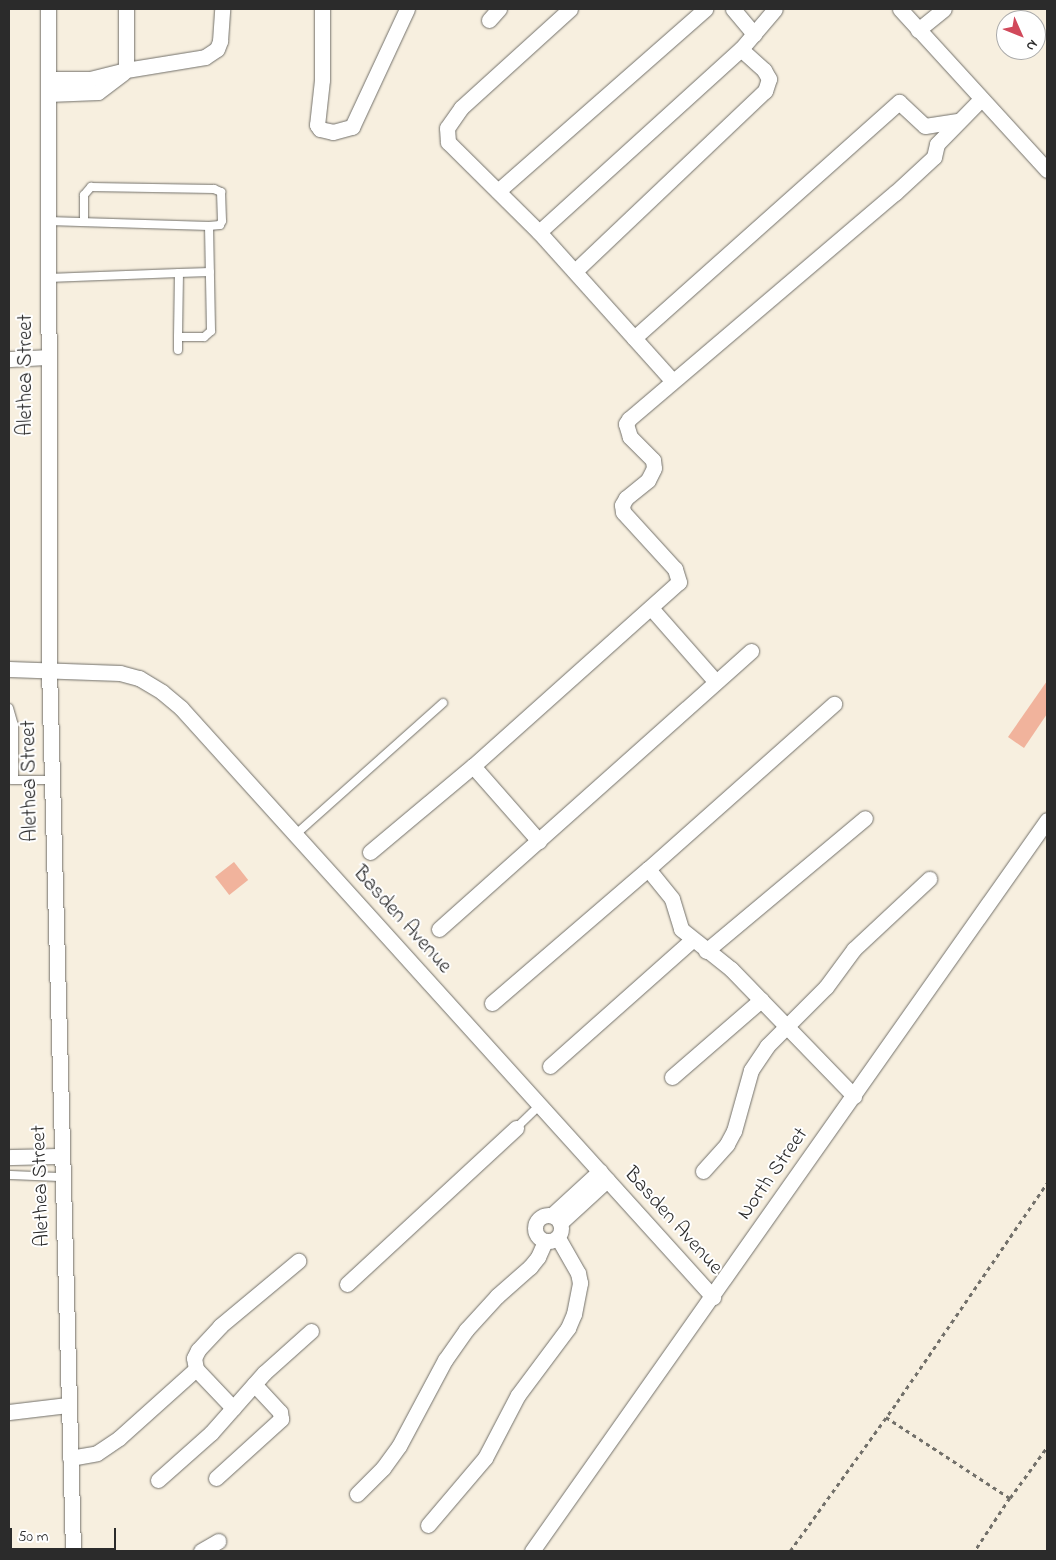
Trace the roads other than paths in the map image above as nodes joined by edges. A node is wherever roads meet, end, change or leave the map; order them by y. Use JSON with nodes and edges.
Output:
{"nodes":[{"id":1,"x":48,"y":9,"type":"edge"},
{"id":2,"x":126,"y":9,"type":"edge"},
{"id":3,"x":222,"y":9,"type":"edge"},
{"id":4,"x":322,"y":9,"type":"edge"},
{"id":5,"x":407,"y":9,"type":"edge"},
{"id":6,"x":705,"y":9,"type":"edge"},
{"id":7,"x":733,"y":9,"type":"edge"},
{"id":8,"x":775,"y":9,"type":"edge"},
{"id":9,"x":944,"y":9,"type":"edge"},
{"id":10,"x":905,"y":10,"type":"edge"},
{"id":11,"x":561,"y":12,"type":"edge"},
{"id":12,"x":918,"y":30,"type":"junction"},
{"id":13,"x":754,"y":34,"type":"junction"},
{"id":14,"x":741,"y":49,"type":"junction"},
{"id":15,"x":126,"y":70,"type":"junction"},
{"id":16,"x":48,"y":79,"type":"junction"},
{"id":17,"x":48,"y":94,"type":"junction"},
{"id":18,"x":981,"y":99,"type":"junction"},
{"id":19,"x":958,"y":121,"type":"junction"},
{"id":20,"x":1047,"y":170,"type":"edge"},
{"id":21,"x":498,"y":191,"type":"junction"},
{"id":22,"x":48,"y":221,"type":"junction"},
{"id":23,"x":84,"y":222,"type":"junction"},
{"id":24,"x":209,"y":226,"type":"junction"},
{"id":25,"x":539,"y":232,"type":"junction"},
{"id":26,"x":575,"y":271,"type":"junction"},
{"id":27,"x":210,"y":272,"type":"junction"},
{"id":28,"x":179,"y":273,"type":"junction"},
{"id":29,"x":48,"y":278,"type":"junction"},
{"id":30,"x":178,"y":337,"type":"junction"},
{"id":31,"x":634,"y":338,"type":"junction"},
{"id":32,"x":178,"y":350,"type":"dead end"},
{"id":33,"x":47,"y":357,"type":"junction"},
{"id":34,"x":9,"y":359,"type":"edge"},
{"id":35,"x":672,"y":380,"type":"junction"},
{"id":36,"x":652,"y":608,"type":"junction"},
{"id":37,"x":751,"y":651,"type":"dead end"},
{"id":38,"x":9,"y":669,"type":"edge"},
{"id":39,"x":48,"y":669,"type":"junction"},
{"id":40,"x":716,"y":682,"type":"junction"},
{"id":41,"x":443,"y":703,"type":"dead end"},
{"id":42,"x":834,"y":704,"type":"dead end"},
{"id":43,"x":9,"y":708,"type":"edge"},
{"id":44,"x":12,"y":742,"type":"edge"},
{"id":45,"x":473,"y":766,"type":"junction"},
{"id":46,"x":11,"y":780,"type":"edge"},
{"id":47,"x":51,"y":780,"type":"junction"},
{"id":48,"x":865,"y":818,"type":"dead end"},
{"id":49,"x":1047,"y":820,"type":"edge"},
{"id":50,"x":296,"y":834,"type":"junction"},
{"id":51,"x":538,"y":841,"type":"junction"},
{"id":52,"x":370,"y":852,"type":"dead end"},
{"id":53,"x":648,"y":869,"type":"junction"},
{"id":54,"x":929,"y":879,"type":"dead end"},
{"id":55,"x":439,"y":929,"type":"dead end"},
{"id":56,"x":692,"y":940,"type":"junction"},
{"id":57,"x":706,"y":951,"type":"junction"},
{"id":58,"x":761,"y":1000,"type":"junction"},
{"id":59,"x":492,"y":1002,"type":"dead end"},
{"id":60,"x":787,"y":1027,"type":"junction"},
{"id":61,"x":550,"y":1066,"type":"dead end"},
{"id":62,"x":672,"y":1077,"type":"dead end"},
{"id":63,"x":854,"y":1096,"type":"junction"},
{"id":64,"x":540,"y":1105,"type":"junction"},
{"id":65,"x":516,"y":1128,"type":"joint"},
{"id":66,"x":61,"y":1156,"type":"junction"},
{"id":67,"x":9,"y":1157,"type":"edge"},
{"id":68,"x":703,"y":1171,"type":"dead end"},
{"id":69,"x":9,"y":1175,"type":"edge"},
{"id":70,"x":61,"y":1176,"type":"junction"},
{"id":71,"x":603,"y":1176,"type":"junction"},
{"id":72,"x":554,"y":1229,"type":"junction"},
{"id":73,"x":298,"y":1260,"type":"dead end"},
{"id":74,"x":347,"y":1284,"type":"dead end"},
{"id":75,"x":713,"y":1297,"type":"junction"},
{"id":76,"x":311,"y":1332,"type":"dead end"},
{"id":77,"x":196,"y":1369,"type":"junction"},
{"id":78,"x":254,"y":1384,"type":"junction"},
{"id":79,"x":68,"y":1405,"type":"junction"},
{"id":80,"x":233,"y":1408,"type":"junction"},
{"id":81,"x":9,"y":1412,"type":"edge"},
{"id":82,"x":70,"y":1458,"type":"junction"},
{"id":83,"x":216,"y":1478,"type":"dead end"},
{"id":84,"x":158,"y":1480,"type":"dead end"},
{"id":85,"x":357,"y":1494,"type":"dead end"},
{"id":86,"x":428,"y":1525,"type":"dead end"},
{"id":87,"x":218,"y":1541,"type":"dead end"},
{"id":88,"x":73,"y":1551,"type":"edge"},
{"id":89,"x":201,"y":1551,"type":"edge"},
{"id":90,"x":532,"y":1551,"type":"edge"}],
"edges":[{"from":1,"to":16,"type":"street","name":"Alethea Street"},
{"from":2,"to":15,"type":"street"},
{"from":3,"to":15,"type":"street"},
{"from":4,"to":5,"type":"street"},
{"from":6,"to":21,"type":"street"},
{"from":7,"to":13,"type":"street"},
{"from":8,"to":13,"type":"street"},
{"from":9,"to":12,"type":"street"},
{"from":10,"to":12,"type":"street"},
{"from":11,"to":21,"type":"street"},
{"from":12,"to":18,"type":"street"},
{"from":13,"to":14,"type":"street"},
{"from":14,"to":25,"type":"street"},
{"from":14,"to":26,"type":"street"},
{"from":15,"to":16,"type":"street"},
{"from":15,"to":17,"type":"street"},
{"from":16,"to":17,"type":"street","name":"Alethea Street"},
{"from":17,"to":22,"type":"street","name":"Alethea Street"},
{"from":18,"to":19,"type":"street"},
{"from":18,"to":20,"type":"street"},
{"from":19,"to":31,"type":"street"},
{"from":19,"to":35,"type":"street"},
{"from":21,"to":25,"type":"street"},
{"from":22,"to":23,"type":"lane"},
{"from":22,"to":29,"type":"street","name":"Alethea Street"},
{"from":23,"to":24,"type":"lane"},
{"from":23,"to":24,"type":"lane"},
{"from":24,"to":27,"type":"lane"},
{"from":25,"to":26,"type":"street"},
{"from":26,"to":31,"type":"street"},
{"from":27,"to":28,"type":"lane"},
{"from":27,"to":30,"type":"lane"},
{"from":28,"to":29,"type":"lane"},
{"from":28,"to":30,"type":"lane"},
{"from":29,"to":33,"type":"street","name":"Alethea Street"},
{"from":30,"to":32,"type":"lane"},
{"from":31,"to":35,"type":"street"},
{"from":33,"to":34,"type":"street"},
{"from":33,"to":39,"type":"street","name":"Alethea Street"},
{"from":35,"to":36,"type":"street"},
{"from":36,"to":40,"type":"street"},
{"from":36,"to":45,"type":"street"},
{"from":37,"to":40,"type":"street"},
{"from":38,"to":39,"type":"street","name":"Basden Avenue"},
{"from":39,"to":47,"type":"street","name":"Alethea Street"},
{"from":39,"to":50,"type":"street","name":"Basden Avenue"},
{"from":40,"to":51,"type":"street"},
{"from":41,"to":50,"type":"lane"},
{"from":42,"to":53,"type":"street"},
{"from":43,"to":44,"type":"lane"},
{"from":44,"to":46,"type":"lane"},
{"from":45,"to":51,"type":"street"},
{"from":45,"to":52,"type":"street"},
{"from":46,"to":47,"type":"lane"},
{"from":47,"to":66,"type":"street","name":"Alethea Street"},
{"from":48,"to":57,"type":"street"},
{"from":49,"to":63,"type":"street","name":"North Street"},
{"from":50,"to":64,"type":"street","name":"Basden Avenue"},
{"from":51,"to":55,"type":"street"},
{"from":53,"to":56,"type":"street"},
{"from":53,"to":59,"type":"street"},
{"from":54,"to":60,"type":"street"},
{"from":56,"to":57,"type":"street"},
{"from":56,"to":61,"type":"street"},
{"from":57,"to":58,"type":"street"},
{"from":58,"to":60,"type":"street"},
{"from":58,"to":62,"type":"street"},
{"from":60,"to":63,"type":"street"},
{"from":60,"to":68,"type":"street"},
{"from":63,"to":75,"type":"street","name":"North Street"},
{"from":64,"to":65,"type":"lane"},
{"from":64,"to":71,"type":"street","name":"Basden Avenue"},
{"from":65,"to":74,"type":"street"},
{"from":66,"to":67,"type":"street"},
{"from":66,"to":70,"type":"street","name":"Alethea Street"},
{"from":69,"to":70,"type":"lane"},
{"from":70,"to":79,"type":"street","name":"Alethea Street"},
{"from":71,"to":72,"type":"street"},
{"from":71,"to":75,"type":"street","name":"Basden Avenue"},
{"from":72,"to":85,"type":"street"},
{"from":72,"to":86,"type":"street"},
{"from":73,"to":77,"type":"street"},
{"from":75,"to":90,"type":"street","name":"North Street"},
{"from":76,"to":78,"type":"street"},
{"from":77,"to":80,"type":"street"},
{"from":77,"to":82,"type":"street"},
{"from":78,"to":80,"type":"street"},
{"from":78,"to":83,"type":"street"},
{"from":79,"to":81,"type":"street"},
{"from":79,"to":82,"type":"street","name":"Alethea Street"},
{"from":80,"to":84,"type":"street"},
{"from":82,"to":88,"type":"street","name":"Alethea Street"},
{"from":87,"to":89,"type":"street"}]}
